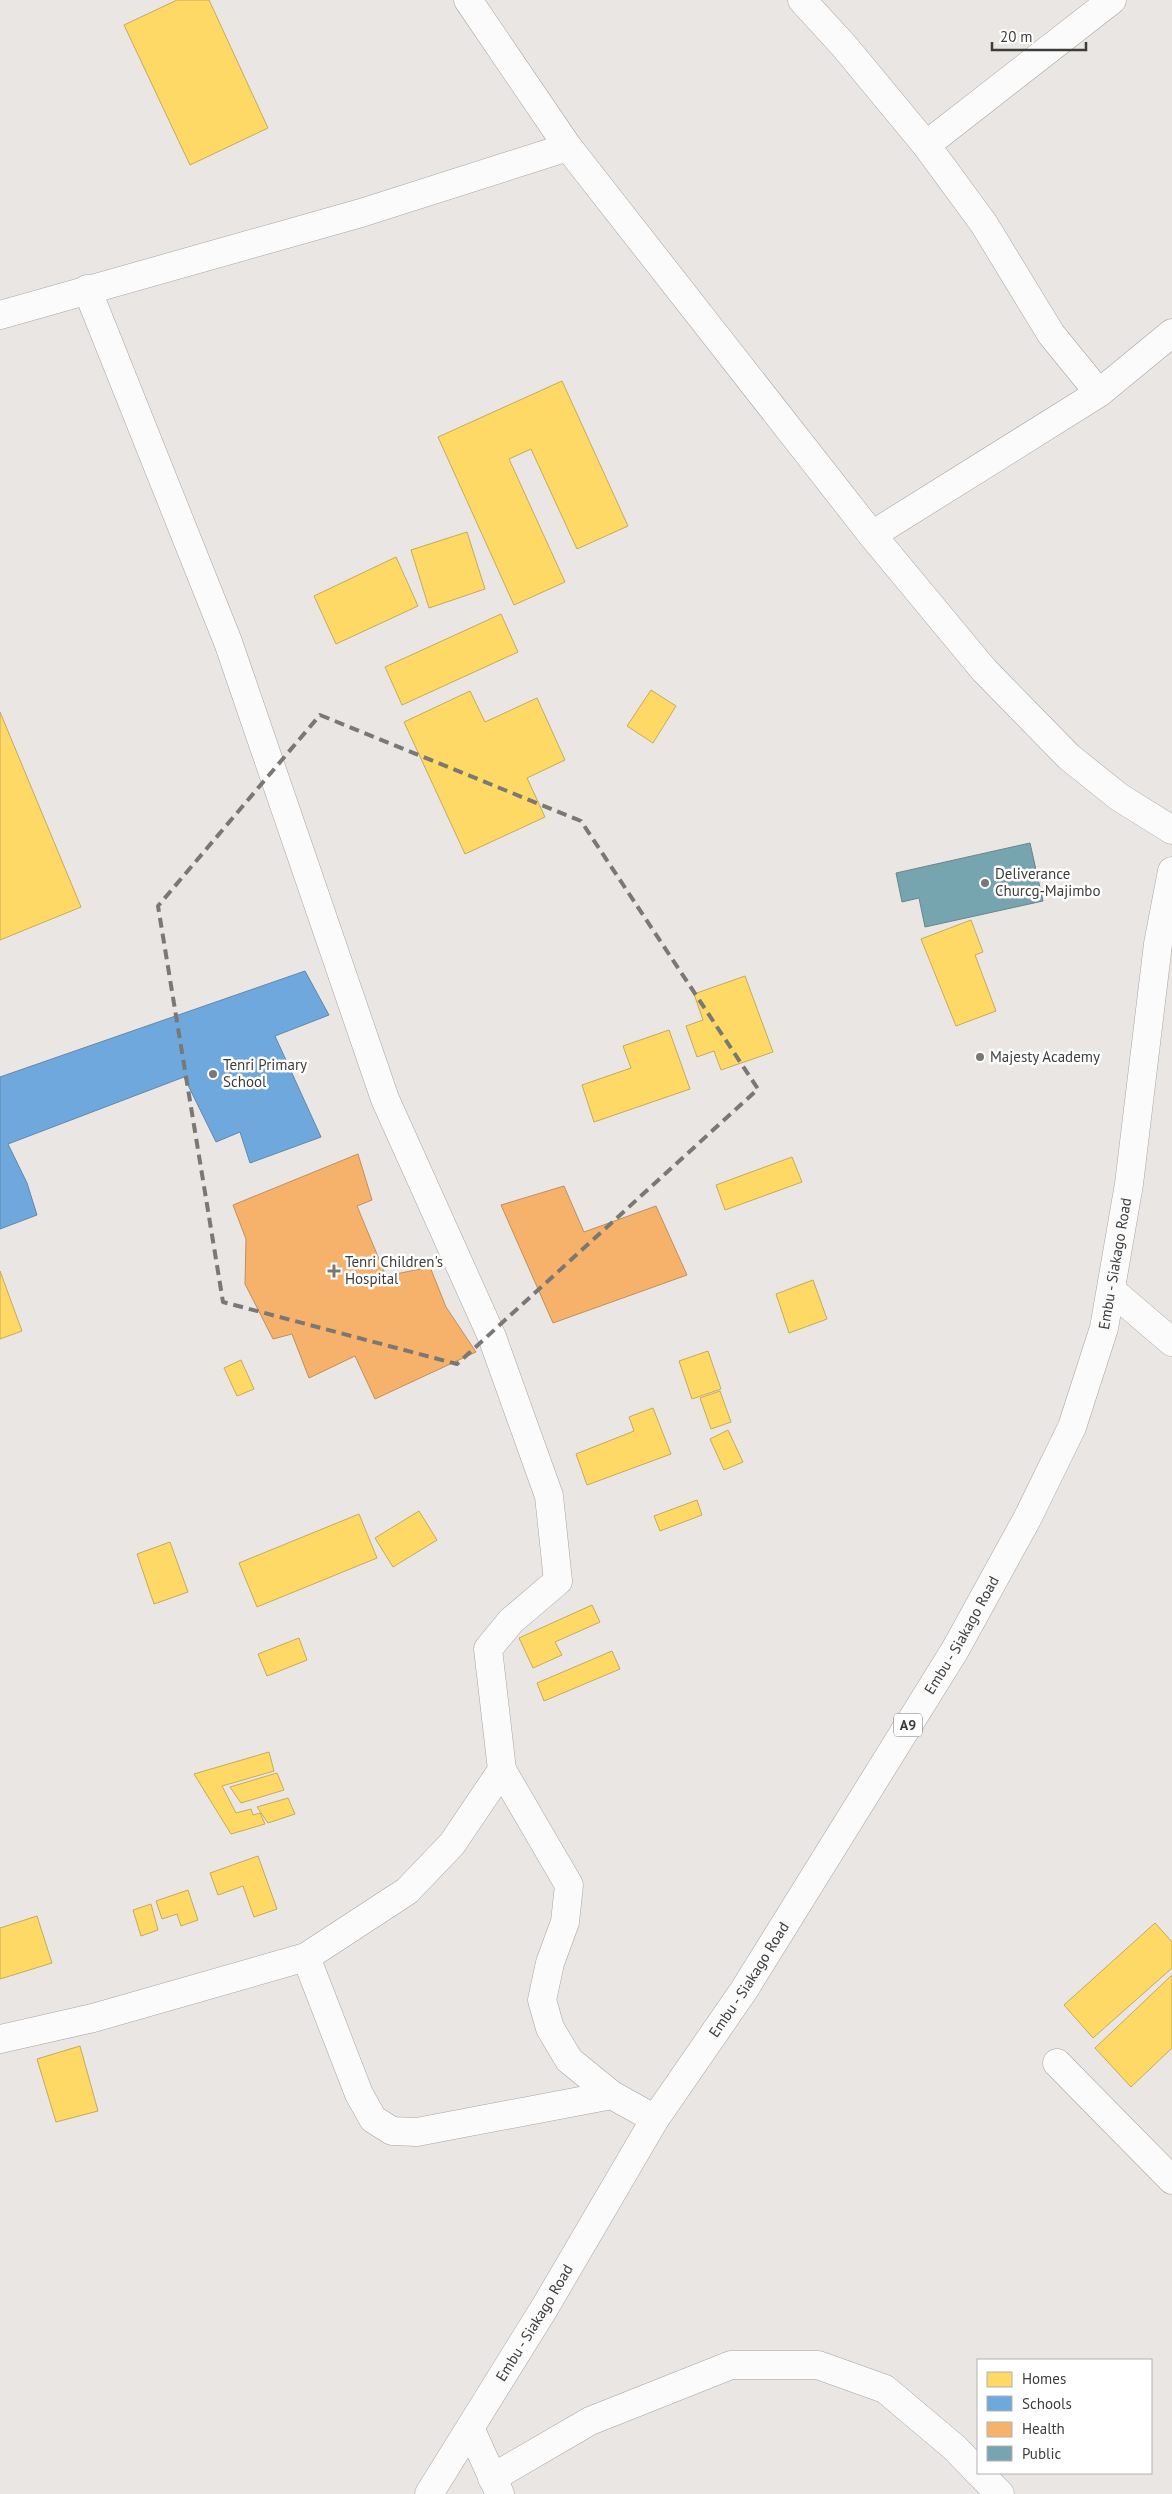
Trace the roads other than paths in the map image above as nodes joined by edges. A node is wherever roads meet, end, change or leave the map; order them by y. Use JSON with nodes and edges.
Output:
{"nodes":[{"id":1,"x":468,"y":0,"type":"edge"},
{"id":2,"x":802,"y":0,"type":"edge"},
{"id":3,"x":1112,"y":0,"type":"edge"},
{"id":4,"x":926,"y":145,"type":"junction"},
{"id":5,"x":568,"y":147,"type":"junction"},
{"id":6,"x":87,"y":289,"type":"junction"},
{"id":7,"x":0,"y":315,"type":"edge"},
{"id":8,"x":1172,"y":333,"type":"edge"},
{"id":9,"x":1099,"y":393,"type":"junction"},
{"id":10,"x":872,"y":535,"type":"junction"},
{"id":11,"x":1172,"y":830,"type":"edge"},
{"id":12,"x":1172,"y":871,"type":"edge"},
{"id":13,"x":1111,"y":1290,"type":"junction"},
{"id":14,"x":1172,"y":1342,"type":"edge"},
{"id":15,"x":502,"y":1770,"type":"junction"},
{"id":16,"x":306,"y":1957,"type":"junction"},
{"id":17,"x":0,"y":2039,"type":"edge"},
{"id":18,"x":1057,"y":2063,"type":"dead end"},
{"id":19,"x":612,"y":2095,"type":"junction"},
{"id":20,"x":654,"y":2119,"type":"junction"},
{"id":21,"x":1172,"y":2180,"type":"edge"},
{"id":22,"x":471,"y":2430,"type":"junction"},
{"id":23,"x":977,"y":2470,"type":"edge"},
{"id":24,"x":981,"y":2474,"type":"edge"},
{"id":25,"x":496,"y":2486,"type":"edge"},
{"id":26,"x":429,"y":2494,"type":"edge"},
{"id":27,"x":1000,"y":2494,"type":"edge"}],
"edges":[{"from":1,"to":5,"type":"main road"},
{"from":2,"to":4,"type":"main road"},
{"from":3,"to":4,"type":"main road"},
{"from":4,"to":9,"type":"main road"},
{"from":5,"to":6,"type":"main road"},
{"from":5,"to":10,"type":"main road"},
{"from":6,"to":7,"type":"main road"},
{"from":6,"to":15,"type":"main road"},
{"from":8,"to":9,"type":"main road"},
{"from":9,"to":10,"type":"main road"},
{"from":10,"to":11,"type":"main road"},
{"from":12,"to":13,"type":"main road","name":"Embu - Siakago Road","number":"A9"},
{"from":13,"to":14,"type":"main road"},
{"from":13,"to":20,"type":"main road","name":"Embu - Siakago Road","number":"A9"},
{"from":15,"to":16,"type":"main road"},
{"from":15,"to":19,"type":"main road"},
{"from":16,"to":17,"type":"main road"},
{"from":16,"to":19,"type":"main road"},
{"from":18,"to":21,"type":"main road"},
{"from":19,"to":20,"type":"main road"},
{"from":20,"to":22,"type":"main road","name":"Embu - Siakago Road","number":"A9"},
{"from":22,"to":25,"type":"main road"},
{"from":22,"to":26,"type":"main road","name":"Embu - Siakago Road","number":"A9"},
{"from":23,"to":25,"type":"main road"},
{"from":24,"to":27,"type":"main road"}]}
